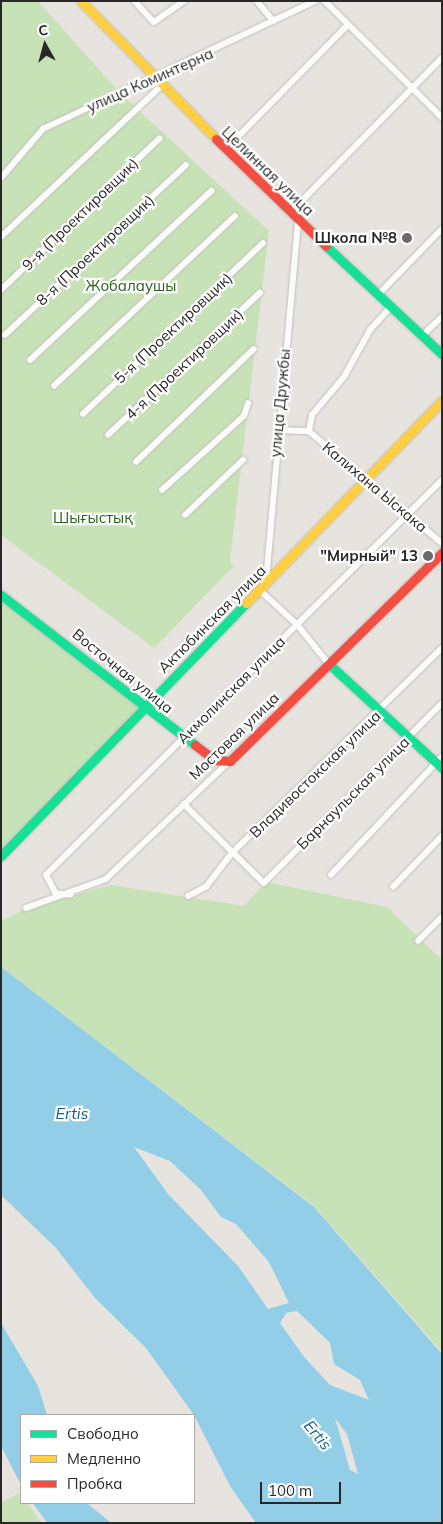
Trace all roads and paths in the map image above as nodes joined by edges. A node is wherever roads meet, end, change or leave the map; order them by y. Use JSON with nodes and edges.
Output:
{"nodes":[{"id":1,"x":80,"y":1,"type":"edge"},
{"id":2,"x":135,"y":1,"type":"edge"},
{"id":3,"x":184,"y":1,"type":"edge"},
{"id":4,"x":257,"y":1,"type":"edge"},
{"id":5,"x":315,"y":1,"type":"edge"},
{"id":6,"x":325,"y":1,"type":"edge"},
{"id":7,"x":274,"y":21,"type":"junction"},
{"id":8,"x":346,"y":27,"type":"junction"},
{"id":9,"x":442,"y":58,"type":"edge"},
{"id":10,"x":158,"y":83,"type":"junction"},
{"id":11,"x":412,"y":88,"type":"junction"},
{"id":12,"x":442,"y":117,"type":"edge"},
{"id":13,"x":159,"y":139,"type":"dead end"},
{"id":14,"x":225,"y":150,"type":"junction"},
{"id":15,"x":186,"y":165,"type":"dead end"},
{"id":16,"x":1,"y":178,"type":"edge"},
{"id":17,"x":211,"y":191,"type":"dead end"},
{"id":18,"x":290,"y":213,"type":"junction"},
{"id":19,"x":235,"y":216,"type":"dead end"},
{"id":20,"x":298,"y":220,"type":"junction"},
{"id":21,"x":442,"y":229,"type":"edge"},
{"id":22,"x":1,"y":237,"type":"edge"},
{"id":23,"x":263,"y":243,"type":"dead end"},
{"id":24,"x":1,"y":290,"type":"edge"},
{"id":25,"x":260,"y":293,"type":"dead end"},
{"id":26,"x":378,"y":295,"type":"junction"},
{"id":27,"x":391,"y":307,"type":"junction"},
{"id":28,"x":442,"y":317,"type":"edge"},
{"id":29,"x":5,"y":335,"type":"dead end"},
{"id":30,"x":422,"y":336,"type":"junction"},
{"id":31,"x":254,"y":349,"type":"dead end"},
{"id":32,"x":442,"y":354,"type":"edge"},
{"id":33,"x":30,"y":360,"type":"dead end"},
{"id":34,"x":54,"y":386,"type":"dead end"},
{"id":35,"x":442,"y":401,"type":"edge"},
{"id":36,"x":248,"y":404,"type":"dead end"},
{"id":37,"x":83,"y":414,"type":"dead end"},
{"id":38,"x":277,"y":430,"type":"junction"},
{"id":39,"x":309,"y":431,"type":"junction"},
{"id":40,"x":108,"y":435,"type":"dead end"},
{"id":41,"x":243,"y":460,"type":"dead end"},
{"id":42,"x":136,"y":462,"type":"dead end"},
{"id":43,"x":365,"y":480,"type":"junction"},
{"id":44,"x":442,"y":480,"type":"edge"},
{"id":45,"x":162,"y":490,"type":"dead end"},
{"id":46,"x":410,"y":513,"type":"junction"},
{"id":47,"x":185,"y":515,"type":"dead end"},
{"id":48,"x":442,"y":543,"type":"edge"},
{"id":49,"x":442,"y":552,"type":"edge"},
{"id":50,"x":263,"y":588,"type":"junction"},
{"id":51,"x":1,"y":595,"type":"edge"},
{"id":52,"x":297,"y":624,"type":"junction"},
{"id":53,"x":442,"y":648,"type":"edge"},
{"id":54,"x":329,"y":664,"type":"junction"},
{"id":55,"x":442,"y":703,"type":"edge"},
{"id":56,"x":144,"y":706,"type":"junction"},
{"id":57,"x":381,"y":711,"type":"junction"},
{"id":58,"x":410,"y":736,"type":"junction"},
{"id":59,"x":185,"y":738,"type":"junction"},
{"id":60,"x":230,"y":761,"type":"junction"},
{"id":61,"x":440,"y":763,"type":"edge"},
{"id":62,"x":184,"y":804,"type":"junction"},
{"id":63,"x":442,"y":836,"type":"edge"},
{"id":64,"x":232,"y":853,"type":"junction"},
{"id":65,"x":1,"y":856,"type":"edge"},
{"id":66,"x":331,"y":875,"type":"dead end"},
{"id":67,"x":393,"y":887,"type":"dead end"},
{"id":68,"x":71,"y":895,"type":"junction"},
{"id":69,"x":188,"y":896,"type":"dead end"},
{"id":70,"x":26,"y":908,"type":"dead end"},
{"id":71,"x":442,"y":917,"type":"edge"},
{"id":72,"x":418,"y":941,"type":"dead end"}],
"edges":[{"from":1,"to":10,"type":"street","name":"Целинная улица"},
{"from":2,"to":3,"type":"street"},
{"from":4,"to":7,"type":"street"},
{"from":5,"to":7,"type":"street","name":"улица Коминтерна"},
{"from":6,"to":8,"type":"street"},
{"from":7,"to":10,"type":"street","name":"улица Коминтерна"},
{"from":8,"to":11,"type":"street"},
{"from":8,"to":14,"type":"street"},
{"from":9,"to":11,"type":"street"},
{"from":10,"to":14,"type":"street","name":"Целинная улица"},
{"from":10,"to":16,"type":"street","name":"улица Коминтерна"},
{"from":10,"to":22,"type":"street"},
{"from":11,"to":12,"type":"street"},
{"from":11,"to":18,"type":"street"},
{"from":13,"to":24,"type":"street","name":"9-я (Проектировщик)"},
{"from":14,"to":18,"type":"street","name":"Целинная улица"},
{"from":15,"to":29,"type":"street","name":"8-я (Проектировщик)"},
{"from":17,"to":33,"type":"street"},
{"from":18,"to":20,"type":"street","name":"Целинная улица"},
{"from":19,"to":34,"type":"street"},
{"from":20,"to":26,"type":"street","name":"Целинная улица"},
{"from":20,"to":38,"type":"street","name":"улица Дружбы"},
{"from":21,"to":26,"type":"street"},
{"from":23,"to":37,"type":"street","name":"5-я (Проектировщик)"},
{"from":25,"to":40,"type":"street","name":"4-я (Проектировщик)"},
{"from":26,"to":27,"type":"street","name":"Целинная улица"},
{"from":27,"to":30,"type":"street","name":"Целинная улица"},
{"from":27,"to":39,"type":"street","name":"Калихана Ыскака"},
{"from":28,"to":30,"type":"street"},
{"from":30,"to":32,"type":"street","name":"Целинная улица"},
{"from":31,"to":42,"type":"street"},
{"from":35,"to":43,"type":"street","name":"Актюбинская улица"},
{"from":36,"to":45,"type":"street"},
{"from":38,"to":39,"type":"street","name":"Калихана Ыскака"},
{"from":38,"to":50,"type":"street","name":"улица Дружбы"},
{"from":39,"to":43,"type":"street","name":"Калихана Ыскака"},
{"from":41,"to":47,"type":"street"},
{"from":43,"to":46,"type":"street","name":"Калихана Ыскака"},
{"from":43,"to":50,"type":"street","name":"Актюбинская улица"},
{"from":44,"to":46,"type":"street","name":"Акмолинская улица"},
{"from":46,"to":48,"type":"street","name":"Калихана Ыскака"},
{"from":46,"to":52,"type":"street","name":"Акмолинская улица"},
{"from":49,"to":54,"type":"street","name":"Мостовая улица"},
{"from":50,"to":52,"type":"street"},
{"from":50,"to":56,"type":"street","name":"Актюбинская улица"},
{"from":51,"to":56,"type":"street","name":"Восточная улица"},
{"from":52,"to":54,"type":"street"},
{"from":52,"to":59,"type":"street","name":"Акмолинская улица"},
{"from":53,"to":57,"type":"street","name":"Владивостокская улица"},
{"from":54,"to":57,"type":"street"},
{"from":54,"to":60,"type":"street","name":"Мостовая улица"},
{"from":55,"to":58,"type":"street","name":"Барнаульская улица"},
{"from":56,"to":59,"type":"street","name":"Восточная улица"},
{"from":56,"to":65,"type":"street","name":"Актюбинская улица"},
{"from":57,"to":58,"type":"street"},
{"from":57,"to":64,"type":"street","name":"Владивостокская улица"},
{"from":58,"to":61,"type":"street"},
{"from":58,"to":64,"type":"street","name":"Барнаульская улица"},
{"from":59,"to":60,"type":"street","name":"Восточная улица"},
{"from":59,"to":68,"type":"street","name":"Акмолинская улица"},
{"from":60,"to":62,"type":"street","name":"Мостовая улица"},
{"from":61,"to":66,"type":"street"},
{"from":62,"to":64,"type":"street"},
{"from":62,"to":68,"type":"street","name":"Мостовая улица"},
{"from":63,"to":67,"type":"street"},
{"from":64,"to":69,"type":"street","name":"Владивостокская улица"},
{"from":68,"to":70,"type":"street","name":"Мостовая улица"},
{"from":71,"to":72,"type":"street"}]}
